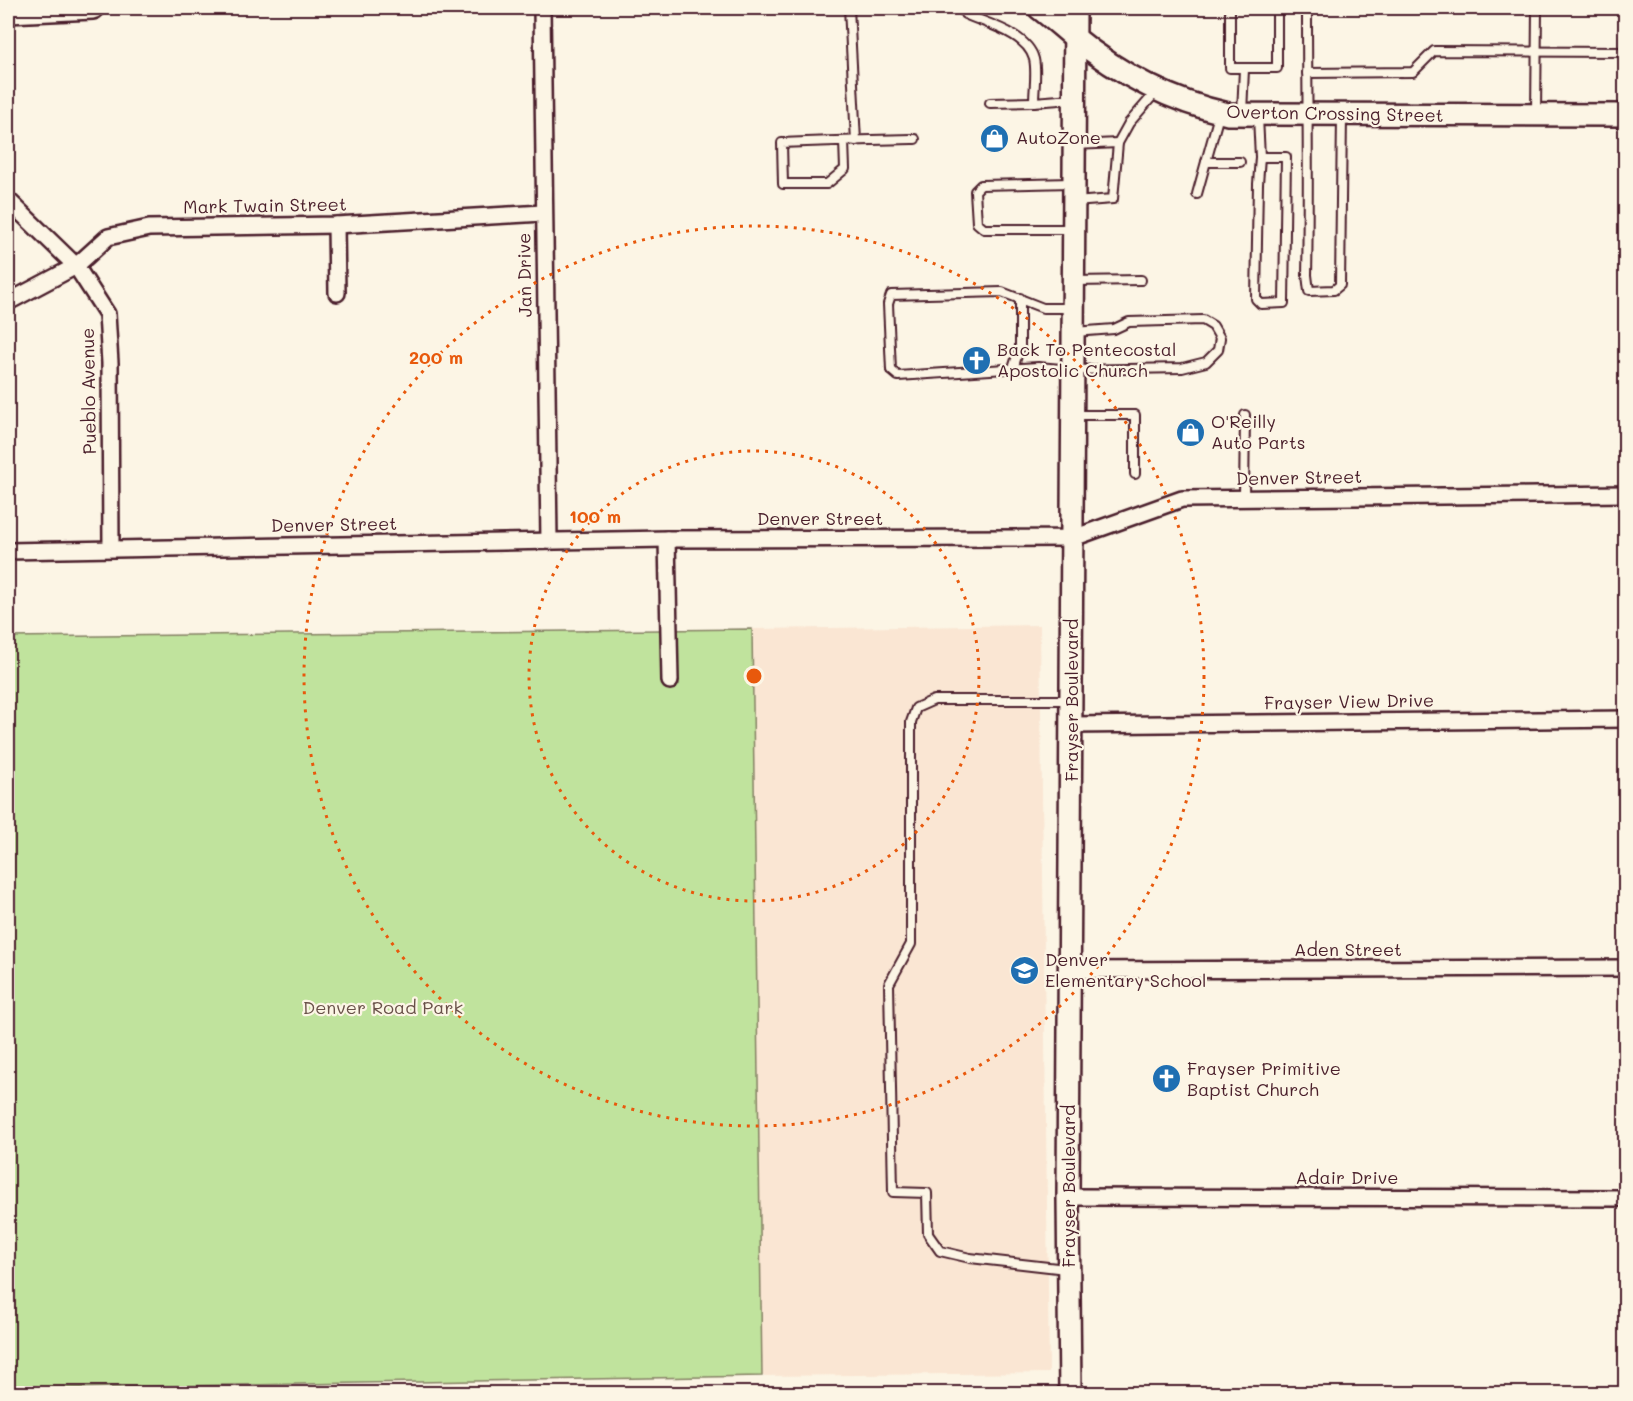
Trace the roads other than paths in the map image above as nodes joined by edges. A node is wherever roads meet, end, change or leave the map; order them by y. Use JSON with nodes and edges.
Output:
{"nodes":[{"id":1,"x":93,"y":8,"type":"edge"},
{"id":2,"x":542,"y":8,"type":"edge"},
{"id":3,"x":849,"y":8,"type":"edge"},
{"id":4,"x":964,"y":8,"type":"edge"},
{"id":5,"x":1039,"y":8,"type":"edge"},
{"id":6,"x":1075,"y":8,"type":"edge"},
{"id":7,"x":1230,"y":8,"type":"edge"},
{"id":8,"x":1277,"y":8,"type":"edge"},
{"id":9,"x":1307,"y":8,"type":"edge"},
{"id":10,"x":1537,"y":8,"type":"edge"},
{"id":11,"x":8,"y":12,"type":"edge"},
{"id":12,"x":1075,"y":38,"type":"junction"},
{"id":13,"x":1537,"y":50,"type":"junction"},
{"id":14,"x":1626,"y":52,"type":"edge"},
{"id":15,"x":1244,"y":69,"type":"junction"},
{"id":16,"x":1307,"y":73,"type":"junction"},
{"id":17,"x":1157,"y":91,"type":"junction"},
{"id":18,"x":1073,"y":99,"type":"junction"},
{"id":19,"x":1034,"y":102,"type":"junction"},
{"id":20,"x":990,"y":103,"type":"dead end"},
{"id":21,"x":1220,"y":112,"type":"junction"},
{"id":22,"x":1250,"y":115,"type":"junction"},
{"id":23,"x":1626,"y":115,"type":"edge"},
{"id":24,"x":1307,"y":116,"type":"junction"},
{"id":25,"x":1342,"y":116,"type":"junction"},
{"id":26,"x":1536,"y":116,"type":"junction"},
{"id":27,"x":915,"y":139,"type":"dead end"},
{"id":28,"x":844,"y":141,"type":"junction"},
{"id":29,"x":856,"y":141,"type":"junction"},
{"id":30,"x":1118,"y":142,"type":"junction"},
{"id":31,"x":1073,"y":145,"type":"junction"},
{"id":32,"x":1260,"y":157,"type":"junction"},
{"id":33,"x":1206,"y":162,"type":"junction"},
{"id":34,"x":1240,"y":162,"type":"dead end"},
{"id":35,"x":1073,"y":193,"type":"junction"},
{"id":36,"x":1197,"y":194,"type":"dead end"},
{"id":37,"x":8,"y":200,"type":"edge"},
{"id":38,"x":543,"y":213,"type":"junction"},
{"id":39,"x":336,"y":225,"type":"junction"},
{"id":40,"x":1073,"y":229,"type":"junction"},
{"id":41,"x":76,"y":266,"type":"junction"},
{"id":42,"x":1141,"y":280,"type":"dead end"},
{"id":43,"x":1073,"y":281,"type":"junction"},
{"id":44,"x":337,"y":293,"type":"dead end"},
{"id":45,"x":1020,"y":298,"type":"junction"},
{"id":46,"x":8,"y":302,"type":"edge"},
{"id":47,"x":1073,"y":308,"type":"junction"},
{"id":48,"x":1073,"y":332,"type":"junction"},
{"id":49,"x":1013,"y":369,"type":"junction"},
{"id":50,"x":1073,"y":370,"type":"junction"},
{"id":51,"x":1073,"y":414,"type":"junction"},
{"id":52,"x":1245,"y":415,"type":"dead end"},
{"id":53,"x":1135,"y":474,"type":"dead end"},
{"id":54,"x":1626,"y":494,"type":"edge"},
{"id":55,"x":1244,"y":498,"type":"junction"},
{"id":56,"x":1073,"y":538,"type":"junction"},
{"id":57,"x":667,"y":539,"type":"junction"},
{"id":58,"x":549,"y":541,"type":"junction"},
{"id":59,"x":111,"y":548,"type":"junction"},
{"id":60,"x":8,"y":550,"type":"edge"},
{"id":61,"x":670,"y":681,"type":"dead end"},
{"id":62,"x":1072,"y":700,"type":"junction"},
{"id":63,"x":1626,"y":719,"type":"edge"},
{"id":64,"x":1072,"y":725,"type":"junction"},
{"id":65,"x":1626,"y":968,"type":"edge"},
{"id":66,"x":1070,"y":970,"type":"junction"},
{"id":67,"x":1068,"y":1197,"type":"junction"},
{"id":68,"x":1626,"y":1198,"type":"edge"},
{"id":69,"x":1069,"y":1270,"type":"junction"},
{"id":70,"x":1070,"y":1394,"type":"edge"}],
"edges":[{"from":1,"to":11,"type":"main road"},
{"from":2,"to":38,"type":"street","name":"Jan Drive"},
{"from":3,"to":29,"type":"lane"},
{"from":4,"to":19,"type":"lane"},
{"from":5,"to":12,"type":"main road","name":"Overton Crossing Street"},
{"from":6,"to":12,"type":"main road","name":"Frayser Boulevard"},
{"from":7,"to":15,"type":"lane"},
{"from":8,"to":15,"type":"lane"},
{"from":9,"to":16,"type":"lane"},
{"from":10,"to":13,"type":"lane"},
{"from":12,"to":17,"type":"main road","name":"Overton Crossing Street"},
{"from":12,"to":18,"type":"main road","name":"Frayser Boulevard"},
{"from":13,"to":14,"type":"lane"},
{"from":13,"to":16,"type":"lane"},
{"from":13,"to":26,"type":"lane"},
{"from":15,"to":22,"type":"lane"},
{"from":16,"to":24,"type":"lane"},
{"from":17,"to":21,"type":"main road","name":"Overton Crossing Street"},
{"from":17,"to":30,"type":"lane"},
{"from":18,"to":19,"type":"lane"},
{"from":18,"to":31,"type":"main road","name":"Frayser Boulevard"},
{"from":19,"to":20,"type":"lane"},
{"from":21,"to":22,"type":"main road","name":"Overton Crossing Street"},
{"from":21,"to":33,"type":"lane"},
{"from":22,"to":24,"type":"main road","name":"Overton Crossing Street"},
{"from":22,"to":32,"type":"lane"},
{"from":23,"to":26,"type":"main road","name":"Overton Crossing Street"},
{"from":24,"to":25,"type":"main road","name":"Overton Crossing Street"},
{"from":24,"to":25,"type":"lane"},
{"from":25,"to":26,"type":"main road","name":"Overton Crossing Street"},
{"from":27,"to":29,"type":"lane"},
{"from":28,"to":28,"type":"lane"},
{"from":28,"to":29,"type":"lane"},
{"from":30,"to":31,"type":"lane"},
{"from":30,"to":35,"type":"lane"},
{"from":31,"to":35,"type":"main road","name":"Frayser Boulevard"},
{"from":32,"to":32,"type":"lane"},
{"from":33,"to":34,"type":"lane"},
{"from":33,"to":36,"type":"lane"},
{"from":35,"to":40,"type":"main road","name":"Frayser Boulevard"},
{"from":35,"to":40,"type":"lane"},
{"from":37,"to":41,"type":"street","name":"Pueblo Avenue"},
{"from":38,"to":39,"type":"street","name":"Mark Twain Street"},
{"from":38,"to":58,"type":"street","name":"Jan Drive"},
{"from":39,"to":41,"type":"street","name":"Mark Twain Street"},
{"from":39,"to":44,"type":"street"},
{"from":40,"to":43,"type":"main road","name":"Frayser Boulevard"},
{"from":41,"to":46,"type":"street","name":"Mark Twain Street"},
{"from":41,"to":59,"type":"street","name":"Pueblo Avenue"},
{"from":42,"to":43,"type":"lane"},
{"from":43,"to":47,"type":"main road","name":"Frayser Boulevard"},
{"from":45,"to":47,"type":"lane"},
{"from":45,"to":49,"type":"lane"},
{"from":45,"to":49,"type":"lane"},
{"from":47,"to":48,"type":"main road","name":"Frayser Boulevard"},
{"from":48,"to":50,"type":"main road","name":"Frayser Boulevard"},
{"from":48,"to":50,"type":"lane"},
{"from":49,"to":50,"type":"lane"},
{"from":50,"to":51,"type":"main road","name":"Frayser Boulevard"},
{"from":51,"to":53,"type":"lane"},
{"from":51,"to":56,"type":"main road","name":"Frayser Boulevard"},
{"from":52,"to":55,"type":"lane"},
{"from":54,"to":55,"type":"street","name":"Denver Street"},
{"from":55,"to":56,"type":"street","name":"Denver Street"},
{"from":56,"to":57,"type":"street","name":"Denver Street"},
{"from":56,"to":62,"type":"main road","name":"Frayser Boulevard"},
{"from":57,"to":58,"type":"street","name":"Denver Street"},
{"from":57,"to":61,"type":"street"},
{"from":58,"to":59,"type":"street","name":"Denver Street"},
{"from":59,"to":60,"type":"street","name":"Denver Street"},
{"from":62,"to":64,"type":"main road","name":"Frayser Boulevard"},
{"from":62,"to":69,"type":"lane"},
{"from":63,"to":64,"type":"street","name":"Frayser View Drive"},
{"from":64,"to":66,"type":"main road","name":"Frayser Boulevard"},
{"from":65,"to":66,"type":"street","name":"Aden Street"},
{"from":66,"to":67,"type":"main road","name":"Frayser Boulevard"},
{"from":67,"to":68,"type":"street","name":"Adair Drive"},
{"from":67,"to":69,"type":"main road","name":"Frayser Boulevard"},
{"from":69,"to":70,"type":"main road","name":"Frayser Boulevard"}]}
